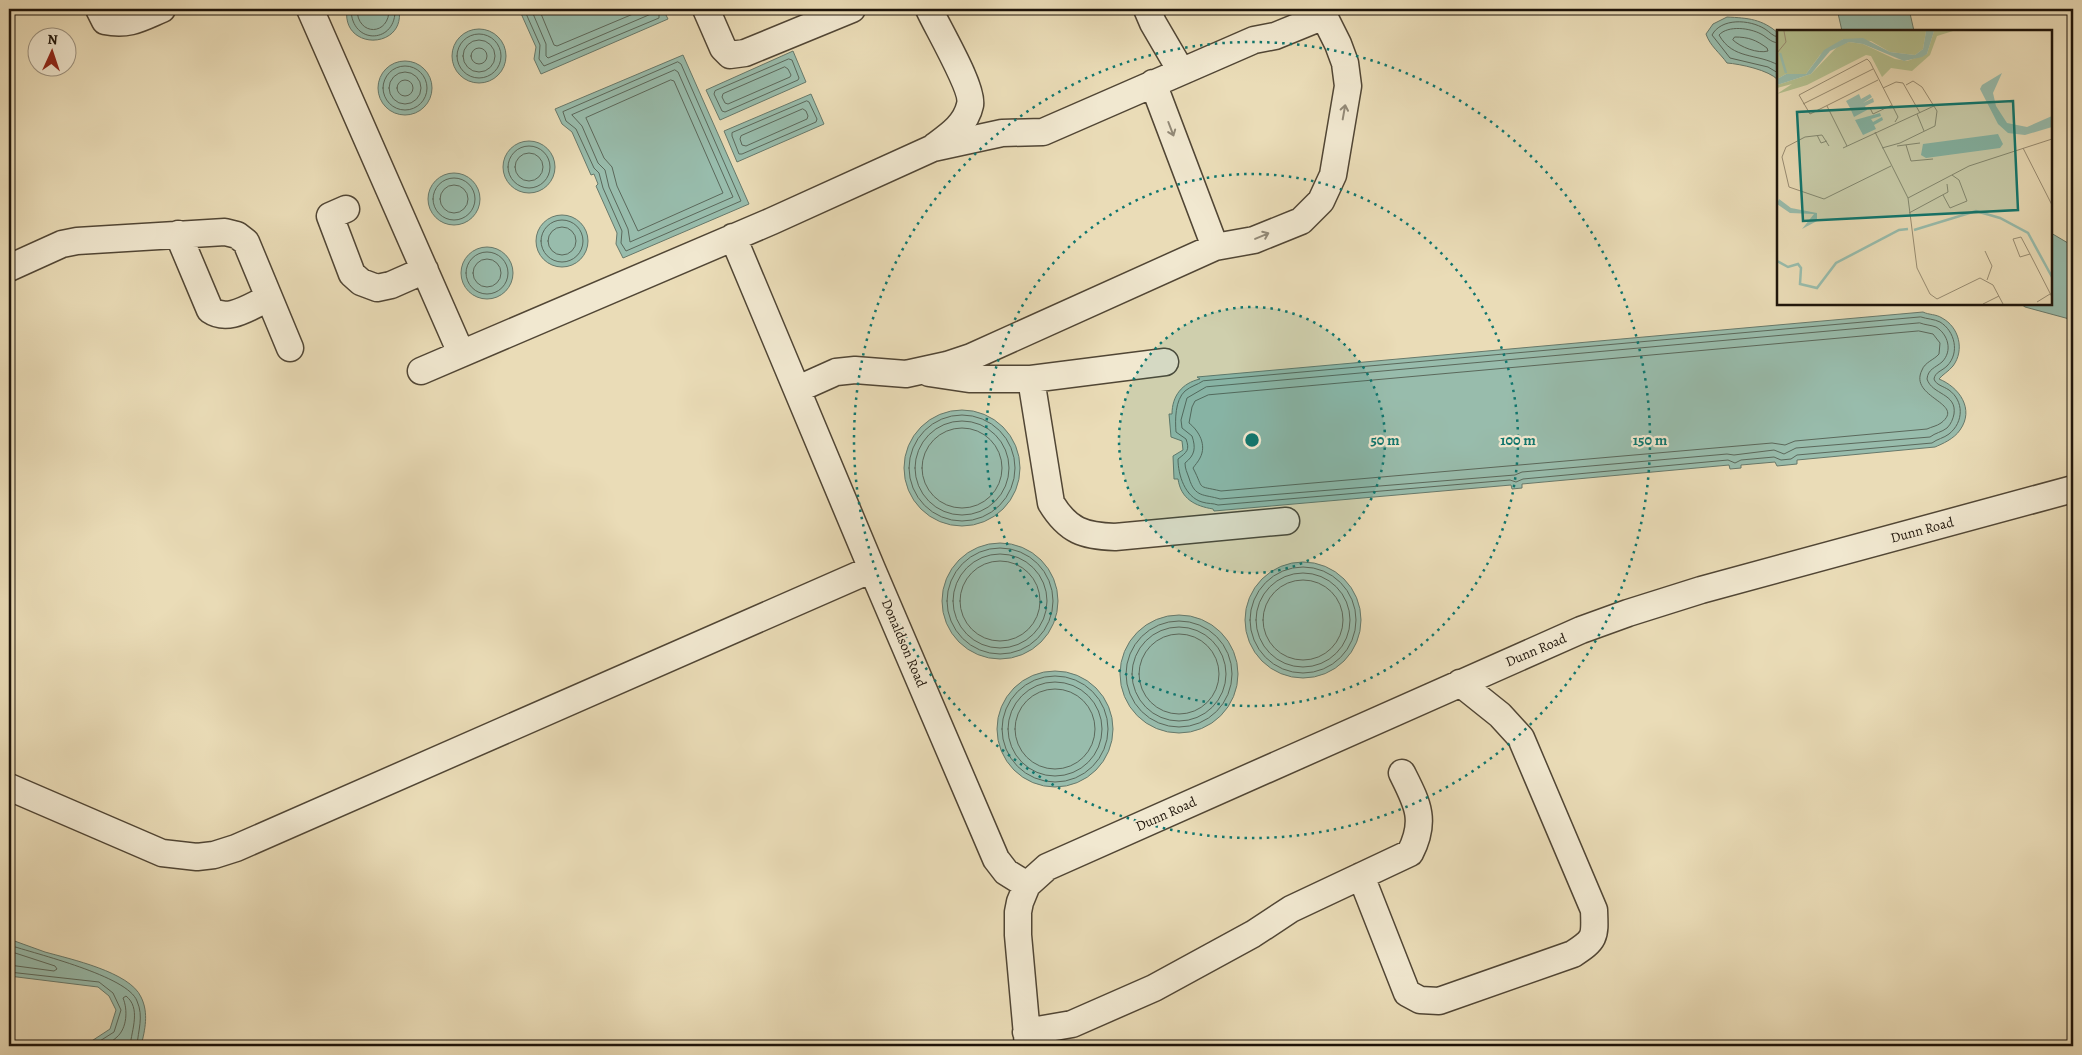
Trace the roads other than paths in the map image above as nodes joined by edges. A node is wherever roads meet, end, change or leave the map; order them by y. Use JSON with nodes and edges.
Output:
{"nodes":[{"id":1,"x":99,"y":9,"type":"edge"},
{"id":2,"x":162,"y":9,"type":"edge"},
{"id":3,"x":310,"y":9,"type":"edge"},
{"id":4,"x":706,"y":9,"type":"edge"},
{"id":5,"x":852,"y":9,"type":"edge"},
{"id":6,"x":929,"y":9,"type":"edge"},
{"id":7,"x":1147,"y":9,"type":"edge"},
{"id":8,"x":1163,"y":9,"type":"edge"},
{"id":9,"x":1321,"y":12,"type":"edge"},
{"id":10,"x":1181,"y":71,"type":"junction"},
{"id":11,"x":1153,"y":84,"type":"junction"},
{"id":12,"x":933,"y":148,"type":"junction"},
{"id":13,"x":346,"y":210,"type":"dead end"},
{"id":14,"x":178,"y":234,"type":"junction"},
{"id":15,"x":734,"y":237,"type":"junction"},
{"id":16,"x":1215,"y":247,"type":"junction"},
{"id":17,"x":9,"y":268,"type":"edge"},
{"id":18,"x":425,"y":270,"type":"junction"},
{"id":19,"x":269,"y":298,"type":"junction"},
{"id":20,"x":290,"y":348,"type":"dead end"},
{"id":21,"x":461,"y":353,"type":"junction"},
{"id":22,"x":1165,"y":362,"type":"dead end"},
{"id":23,"x":421,"y":371,"type":"dead end"},
{"id":24,"x":918,"y":372,"type":"junction"},
{"id":25,"x":1031,"y":379,"type":"junction"},
{"id":26,"x":798,"y":389,"type":"junction"},
{"id":27,"x":2073,"y":489,"type":"edge"},
{"id":28,"x":1286,"y":521,"type":"dead end"},
{"id":29,"x":869,"y":560,"type":"junction"},
{"id":30,"x":1460,"y":683,"type":"junction"},
{"id":31,"x":1402,"y":773,"type":"dead end"},
{"id":32,"x":9,"y":788,"type":"edge"},
{"id":33,"x":1361,"y":876,"type":"junction"},
{"id":34,"x":1027,"y":884,"type":"junction"},
{"id":35,"x":1027,"y":1039,"type":"edge"}],
"edges":[{"from":1,"to":2,"type":"street"},
{"from":3,"to":18,"type":"street"},
{"from":4,"to":5,"type":"street"},
{"from":6,"to":12,"type":"street"},
{"from":7,"to":10,"type":"street"},
{"from":8,"to":10,"type":"street"},
{"from":9,"to":10,"type":"street"},
{"from":16,"to":9,"type":"street","one_way":true},
{"from":10,"to":11,"type":"street"},
{"from":11,"to":12,"type":"street"},
{"from":11,"to":16,"type":"street","one_way":true},
{"from":12,"to":15,"type":"street"},
{"from":13,"to":18,"type":"street"},
{"from":14,"to":17,"type":"street"},
{"from":14,"to":19,"type":"street"},
{"from":14,"to":19,"type":"street"},
{"from":15,"to":21,"type":"street"},
{"from":15,"to":26,"type":"street","name":"Donaldson Road"},
{"from":16,"to":24,"type":"street"},
{"from":18,"to":21,"type":"street"},
{"from":19,"to":20,"type":"street"},
{"from":21,"to":23,"type":"street"},
{"from":22,"to":25,"type":"street"},
{"from":24,"to":25,"type":"street"},
{"from":24,"to":26,"type":"street"},
{"from":25,"to":28,"type":"street"},
{"from":26,"to":29,"type":"street","name":"Donaldson Road"},
{"from":27,"to":30,"type":"street","name":"Dunn Road"},
{"from":29,"to":32,"type":"street"},
{"from":29,"to":34,"type":"street","name":"Donaldson Road"},
{"from":30,"to":33,"type":"street"},
{"from":30,"to":34,"type":"street","name":"Dunn Road"},
{"from":31,"to":33,"type":"street"},
{"from":33,"to":35,"type":"street"},
{"from":34,"to":35,"type":"street"}]}
